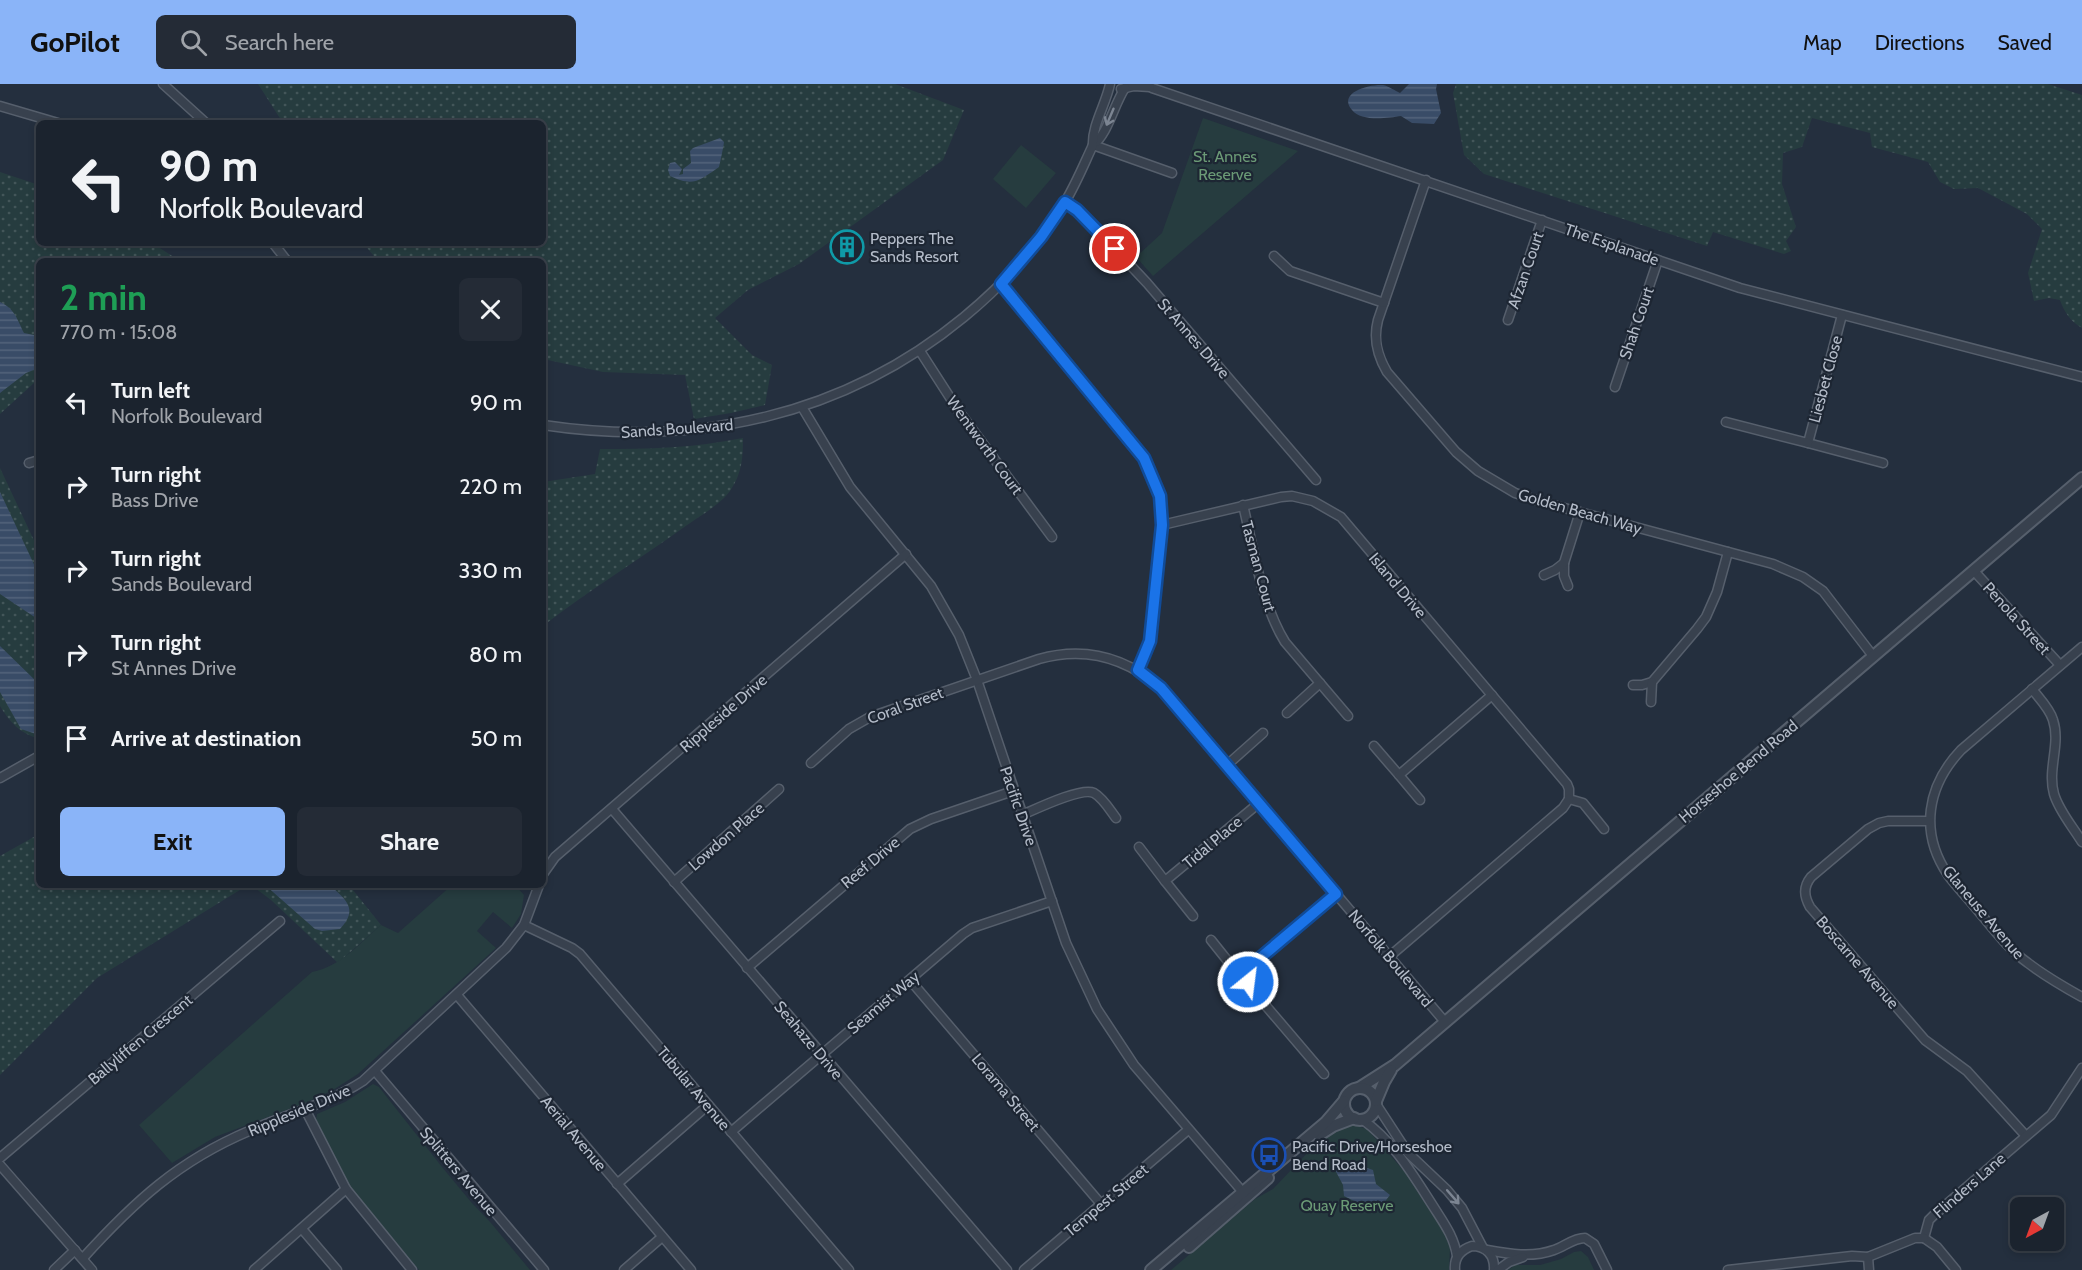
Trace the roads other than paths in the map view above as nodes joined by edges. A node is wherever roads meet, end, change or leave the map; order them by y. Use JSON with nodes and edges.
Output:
{"nodes":[{"id":1,"x":163,"y":84,"type":"edge"},
{"id":2,"x":1110,"y":84,"type":"edge"},
{"id":3,"x":1148,"y":85,"type":"edge"},
{"id":4,"x":1128,"y":86,"type":"edge"},
{"id":5,"x":0,"y":106,"type":"edge"},
{"id":6,"x":48,"y":120,"type":"edge"},
{"id":7,"x":203,"y":120,"type":"edge"},
{"id":8,"x":1093,"y":145,"type":"junction"},
{"id":9,"x":1172,"y":172,"type":"dead end"},
{"id":10,"x":1426,"y":180,"type":"junction"},
{"id":11,"x":1065,"y":202,"type":"junction"},
{"id":12,"x":1542,"y":220,"type":"junction"},
{"id":13,"x":275,"y":246,"type":"edge"},
{"id":14,"x":1274,"y":256,"type":"dead end"},
{"id":15,"x":285,"y":258,"type":"edge"},
{"id":16,"x":1658,"y":260,"type":"junction"},
{"id":17,"x":1001,"y":284,"type":"junction"},
{"id":18,"x":1384,"y":303,"type":"junction"},
{"id":19,"x":1842,"y":315,"type":"junction"},
{"id":20,"x":1508,"y":320,"type":"dead end"},
{"id":21,"x":920,"y":351,"type":"junction"},
{"id":22,"x":2082,"y":377,"type":"edge"},
{"id":23,"x":1615,"y":387,"type":"dead end"},
{"id":24,"x":802,"y":407,"type":"junction"},
{"id":25,"x":1726,"y":422,"type":"dead end"},
{"id":26,"x":546,"y":425,"type":"edge"},
{"id":27,"x":1808,"y":443,"type":"junction"},
{"id":28,"x":36,"y":461,"type":"edge"},
{"id":29,"x":29,"y":463,"type":"dead end"},
{"id":30,"x":1883,"y":464,"type":"dead end"},
{"id":31,"x":2082,"y":478,"type":"edge"},
{"id":32,"x":1316,"y":480,"type":"dead end"},
{"id":33,"x":1244,"y":505,"type":"junction"},
{"id":34,"x":1580,"y":512,"type":"junction"},
{"id":35,"x":1162,"y":525,"type":"junction"},
{"id":36,"x":1052,"y":537,"type":"dead end"},
{"id":37,"x":1728,"y":552,"type":"junction"},
{"id":38,"x":906,"y":554,"type":"junction"},
{"id":39,"x":1564,"y":563,"type":"junction"},
{"id":40,"x":1974,"y":571,"type":"junction"},
{"id":41,"x":1544,"y":575,"type":"dead end"},
{"id":42,"x":1568,"y":586,"type":"dead end"},
{"id":43,"x":2082,"y":647,"type":"edge"},
{"id":44,"x":1873,"y":656,"type":"junction"},
{"id":45,"x":2060,"y":665,"type":"junction"},
{"id":46,"x":1138,"y":670,"type":"junction"},
{"id":47,"x":977,"y":680,"type":"junction"},
{"id":48,"x":1652,"y":682,"type":"junction"},
{"id":49,"x":1320,"y":683,"type":"junction"},
{"id":50,"x":1633,"y":685,"type":"dead end"},
{"id":51,"x":2032,"y":689,"type":"junction"},
{"id":52,"x":1492,"y":695,"type":"junction"},
{"id":53,"x":1651,"y":702,"type":"dead end"},
{"id":54,"x":1287,"y":713,"type":"dead end"},
{"id":55,"x":1348,"y":716,"type":"dead end"},
{"id":56,"x":1263,"y":733,"type":"dead end"},
{"id":57,"x":1374,"y":746,"type":"dead end"},
{"id":58,"x":36,"y":758,"type":"edge"},
{"id":59,"x":811,"y":763,"type":"dead end"},
{"id":60,"x":1227,"y":765,"type":"junction"},
{"id":61,"x":1399,"y":775,"type":"junction"},
{"id":62,"x":0,"y":778,"type":"edge"},
{"id":63,"x":779,"y":789,"type":"dead end"},
{"id":64,"x":1013,"y":790,"type":"junction"},
{"id":65,"x":1569,"y":799,"type":"junction"},
{"id":66,"x":1420,"y":800,"type":"dead end"},
{"id":67,"x":1259,"y":802,"type":"junction"},
{"id":68,"x":612,"y":809,"type":"junction"},
{"id":69,"x":1022,"y":815,"type":"junction"},
{"id":70,"x":1116,"y":818,"type":"dead end"},
{"id":71,"x":1929,"y":821,"type":"junction"},
{"id":72,"x":1604,"y":829,"type":"dead end"},
{"id":73,"x":2082,"y":843,"type":"edge"},
{"id":74,"x":1139,"y":847,"type":"dead end"},
{"id":75,"x":546,"y":870,"type":"edge"},
{"id":76,"x":1166,"y":880,"type":"junction"},
{"id":77,"x":674,"y":882,"type":"junction"},
{"id":78,"x":538,"y":888,"type":"edge"},
{"id":79,"x":1336,"y":894,"type":"junction"},
{"id":80,"x":1052,"y":901,"type":"junction"},
{"id":81,"x":1193,"y":916,"type":"dead end"},
{"id":82,"x":280,"y":921,"type":"dead end"},
{"id":83,"x":524,"y":925,"type":"junction"},
{"id":84,"x":1211,"y":940,"type":"dead end"},
{"id":85,"x":1390,"y":956,"type":"junction"},
{"id":86,"x":747,"y":968,"type":"junction"},
{"id":87,"x":1247,"y":972,"type":"junction"},
{"id":88,"x":910,"y":980,"type":"junction"},
{"id":89,"x":457,"y":995,"type":"junction"},
{"id":90,"x":2082,"y":998,"type":"edge"},
{"id":91,"x":1445,"y":1022,"type":"junction"},
{"id":92,"x":821,"y":1055,"type":"junction"},
{"id":93,"x":1395,"y":1065,"type":"junction"},
{"id":94,"x":2082,"y":1068,"type":"edge"},
{"id":95,"x":375,"y":1071,"type":"junction"},
{"id":96,"x":1324,"y":1074,"type":"dead end"},
{"id":97,"x":1359,"y":1088,"type":"junction"},
{"id":98,"x":1344,"y":1101,"type":"junction"},
{"id":99,"x":1376,"y":1103,"type":"junction"},
{"id":100,"x":708,"y":1105,"type":"junction"},
{"id":101,"x":305,"y":1109,"type":"junction"},
{"id":102,"x":1358,"y":1119,"type":"junction"},
{"id":103,"x":1188,"y":1130,"type":"junction"},
{"id":104,"x":731,"y":1132,"type":"junction"},
{"id":105,"x":2026,"y":1136,"type":"junction"},
{"id":106,"x":0,"y":1158,"type":"edge"},
{"id":107,"x":0,"y":1165,"type":"edge"},
{"id":108,"x":617,"y":1184,"type":"junction"},
{"id":109,"x":346,"y":1189,"type":"junction"},
{"id":110,"x":1245,"y":1194,"type":"junction"},
{"id":111,"x":1101,"y":1204,"type":"junction"},
{"id":112,"x":302,"y":1229,"type":"junction"},
{"id":113,"x":662,"y":1237,"type":"junction"},
{"id":114,"x":1924,"y":1238,"type":"junction"},
{"id":115,"x":1485,"y":1249,"type":"junction"},
{"id":116,"x":75,"y":1250,"type":"junction"},
{"id":117,"x":1530,"y":1255,"type":"junction"},
{"id":118,"x":1457,"y":1256,"type":"junction"},
{"id":119,"x":1868,"y":1257,"type":"junction"},
{"id":120,"x":83,"y":1258,"type":"junction"},
{"id":121,"x":1455,"y":1269,"type":"edge"},
{"id":122,"x":1740,"y":1269,"type":"edge"},
{"id":123,"x":54,"y":1270,"type":"edge"},
{"id":124,"x":92,"y":1270,"type":"edge"},
{"id":125,"x":254,"y":1270,"type":"edge"},
{"id":126,"x":337,"y":1270,"type":"edge"},
{"id":127,"x":412,"y":1270,"type":"edge"},
{"id":128,"x":544,"y":1270,"type":"edge"},
{"id":129,"x":624,"y":1270,"type":"edge"},
{"id":130,"x":691,"y":1270,"type":"edge"},
{"id":131,"x":849,"y":1270,"type":"edge"},
{"id":132,"x":1006,"y":1270,"type":"edge"},
{"id":133,"x":1024,"y":1270,"type":"edge"},
{"id":134,"x":1151,"y":1270,"type":"edge"},
{"id":135,"x":1162,"y":1270,"type":"edge"},
{"id":136,"x":1496,"y":1270,"type":"edge"},
{"id":137,"x":1607,"y":1270,"type":"edge"},
{"id":138,"x":1728,"y":1270,"type":"edge"},
{"id":139,"x":1869,"y":1270,"type":"edge"},
{"id":140,"x":1956,"y":1270,"type":"edge"}],
"edges":[{"from":1,"to":7,"type":"street"},
{"from":2,"to":4,"type":"street","name":"The Esplanade"},
{"from":2,"to":8,"type":"street","name":"Sands Boulevard"},
{"from":3,"to":4,"type":"street","name":"The Esplanade"},
{"from":3,"to":10,"type":"street","name":"The Esplanade"},
{"from":4,"to":8,"type":"street","name":"Sands Boulevard","one_way":true},
{"from":5,"to":6,"type":"street"},
{"from":8,"to":9,"type":"street"},
{"from":8,"to":11,"type":"street","name":"Sands Boulevard"},
{"from":10,"to":12,"type":"street","name":"The Esplanade"},
{"from":10,"to":18,"type":"street","name":"Golden Beach Way"},
{"from":11,"to":17,"type":"street","name":"Sands Boulevard"},
{"from":11,"to":32,"type":"street","name":"St Annes Drive"},
{"from":12,"to":16,"type":"street","name":"The Esplanade"},
{"from":12,"to":20,"type":"street","name":"Afzan Court"},
{"from":13,"to":15,"type":"street"},
{"from":14,"to":18,"type":"street"},
{"from":16,"to":19,"type":"street","name":"The Esplanade"},
{"from":16,"to":23,"type":"street","name":"Shah Court"},
{"from":17,"to":21,"type":"street","name":"Sands Boulevard"},
{"from":17,"to":35,"type":"street"},
{"from":18,"to":34,"type":"street","name":"Golden Beach Way"},
{"from":19,"to":22,"type":"street","name":"The Esplanade"},
{"from":19,"to":27,"type":"street","name":"Liesbet Close"},
{"from":21,"to":24,"type":"street","name":"Sands Boulevard"},
{"from":21,"to":36,"type":"street","name":"Wentworth Court"},
{"from":24,"to":26,"type":"street","name":"Sands Boulevard"},
{"from":24,"to":38,"type":"street","name":"Pacific Drive"},
{"from":25,"to":27,"type":"street","name":"Liesbet Close"},
{"from":27,"to":30,"type":"street","name":"Liesbet Close"},
{"from":28,"to":29,"type":"street"},
{"from":31,"to":40,"type":"street","name":"Horseshoe Bend Road"},
{"from":33,"to":35,"type":"street","name":"Island Drive"},
{"from":33,"to":49,"type":"street","name":"Tasman Court"},
{"from":33,"to":52,"type":"street","name":"Island Drive"},
{"from":34,"to":37,"type":"street","name":"Golden Beach Way"},
{"from":34,"to":39,"type":"street"},
{"from":35,"to":46,"type":"street"},
{"from":37,"to":44,"type":"street","name":"Golden Beach Way"},
{"from":37,"to":48,"type":"street"},
{"from":38,"to":47,"type":"street","name":"Pacific Drive"},
{"from":38,"to":68,"type":"street","name":"Rippleside Drive"},
{"from":39,"to":41,"type":"street"},
{"from":39,"to":42,"type":"street"},
{"from":40,"to":44,"type":"street","name":"Horseshoe Bend Road"},
{"from":40,"to":45,"type":"street","name":"Penola Street"},
{"from":43,"to":45,"type":"street","name":"Glaneuse Avenue"},
{"from":44,"to":91,"type":"street","name":"Horseshoe Bend Road"},
{"from":45,"to":51,"type":"street","name":"Glaneuse Avenue"},
{"from":46,"to":47,"type":"street","name":"Norfolk Boulevard"},
{"from":46,"to":60,"type":"street","name":"Norfolk Boulevard"},
{"from":47,"to":59,"type":"street","name":"Coral Street"},
{"from":47,"to":64,"type":"street","name":"Pacific Drive"},
{"from":48,"to":50,"type":"street"},
{"from":48,"to":53,"type":"street"},
{"from":49,"to":54,"type":"street"},
{"from":49,"to":55,"type":"street","name":"Tasman Court"},
{"from":51,"to":71,"type":"street","name":"Glaneuse Avenue"},
{"from":51,"to":73,"type":"street"},
{"from":52,"to":61,"type":"street"},
{"from":52,"to":65,"type":"street","name":"Island Drive"},
{"from":56,"to":60,"type":"street"},
{"from":57,"to":61,"type":"street"},
{"from":58,"to":62,"type":"street"},
{"from":60,"to":67,"type":"street","name":"Norfolk Boulevard"},
{"from":61,"to":66,"type":"street"},
{"from":63,"to":77,"type":"street","name":"Lowdon Place"},
{"from":64,"to":69,"type":"street","name":"Pacific Drive"},
{"from":64,"to":86,"type":"street","name":"Reef Drive"},
{"from":65,"to":72,"type":"street"},
{"from":65,"to":85,"type":"street"},
{"from":67,"to":76,"type":"street","name":"Tidal Place"},
{"from":67,"to":79,"type":"street","name":"Norfolk Boulevard"},
{"from":68,"to":75,"type":"street","name":"Rippleside Drive"},
{"from":68,"to":77,"type":"street","name":"Seahaze Drive"},
{"from":69,"to":70,"type":"street"},
{"from":69,"to":80,"type":"street","name":"Pacific Drive"},
{"from":71,"to":90,"type":"street","name":"Glaneuse Avenue"},
{"from":71,"to":105,"type":"street","name":"Boscarne Avenue"},
{"from":74,"to":76,"type":"street","name":"Tidal Place"},
{"from":76,"to":81,"type":"street","name":"Tidal Place"},
{"from":77,"to":86,"type":"street","name":"Seahaze Drive"},
{"from":78,"to":83,"type":"street","name":"Rippleside Drive"},
{"from":79,"to":85,"type":"street","name":"Norfolk Boulevard"},
{"from":79,"to":87,"type":"street"},
{"from":80,"to":88,"type":"street","name":"Seamist Way"},
{"from":80,"to":103,"type":"street","name":"Pacific Drive"},
{"from":82,"to":106,"type":"street","name":"Ballyliffen Crescent"},
{"from":83,"to":89,"type":"street","name":"Rippleside Drive"},
{"from":83,"to":100,"type":"street","name":"Tubular Avenue"},
{"from":84,"to":87,"type":"street"},
{"from":85,"to":91,"type":"street","name":"Norfolk Boulevard"},
{"from":86,"to":92,"type":"street","name":"Seahaze Drive"},
{"from":87,"to":96,"type":"street"},
{"from":88,"to":92,"type":"street","name":"Seamist Way"},
{"from":88,"to":111,"type":"street","name":"Lorama Street"},
{"from":89,"to":95,"type":"street","name":"Rippleside Drive"},
{"from":89,"to":108,"type":"street","name":"Aerial Avenue"},
{"from":91,"to":93,"type":"street","name":"Horseshoe Bend Road"},
{"from":92,"to":104,"type":"street","name":"Seamist Way"},
{"from":92,"to":132,"type":"street","name":"Seahaze Drive"},
{"from":93,"to":97,"type":"street","name":"Horseshoe Bend Road"},
{"from":93,"to":99,"type":"street","name":"Horseshoe Bend Road"},
{"from":94,"to":105,"type":"street","name":"Flinders Lane"},
{"from":95,"to":101,"type":"street","name":"Rippleside Drive"},
{"from":95,"to":128,"type":"street","name":"Splitters Avenue"},
{"from":97,"to":98,"type":"street"},
{"from":97,"to":99,"type":"street"},
{"from":98,"to":102,"type":"street"},
{"from":98,"to":110,"type":"street"},
{"from":99,"to":102,"type":"street"},
{"from":99,"to":115,"type":"street","one_way":true},
{"from":100,"to":104,"type":"street","name":"Tubular Avenue"},
{"from":100,"to":108,"type":"street"},
{"from":101,"to":109,"type":"street"},
{"from":101,"to":120,"type":"street","name":"Rippleside Drive"},
{"from":102,"to":110,"type":"street"},
{"from":102,"to":118,"type":"street"},
{"from":103,"to":110,"type":"street","name":"Pacific Drive"},
{"from":103,"to":111,"type":"street","name":"Tempest Street"},
{"from":104,"to":131,"type":"street","name":"Tubular Avenue"},
{"from":105,"to":114,"type":"street","name":"Flinders Lane"},
{"from":107,"to":116,"type":"street"},
{"from":108,"to":113,"type":"street","name":"Aerial Avenue"},
{"from":109,"to":112,"type":"street"},
{"from":109,"to":127,"type":"street"},
{"from":110,"to":134,"type":"street"},
{"from":110,"to":135,"type":"street"},
{"from":111,"to":133,"type":"street","name":"Tempest Street"},
{"from":112,"to":125,"type":"street"},
{"from":112,"to":126,"type":"street"},
{"from":113,"to":129,"type":"street"},
{"from":113,"to":130,"type":"street","name":"Aerial Avenue"},
{"from":114,"to":119,"type":"street","name":"Flinders Lane"},
{"from":114,"to":140,"type":"street"},
{"from":115,"to":117,"type":"street"},
{"from":115,"to":118,"type":"street"},
{"from":115,"to":136,"type":"street"},
{"from":116,"to":120,"type":"street"},
{"from":116,"to":123,"type":"street"},
{"from":117,"to":136,"type":"street"},
{"from":117,"to":137,"type":"street"},
{"from":118,"to":121,"type":"street"},
{"from":119,"to":122,"type":"street","name":"Flinders Lane"},
{"from":119,"to":139,"type":"street"},
{"from":120,"to":124,"type":"street"},
{"from":122,"to":138,"type":"street","name":"Flinders Lane"}]}
